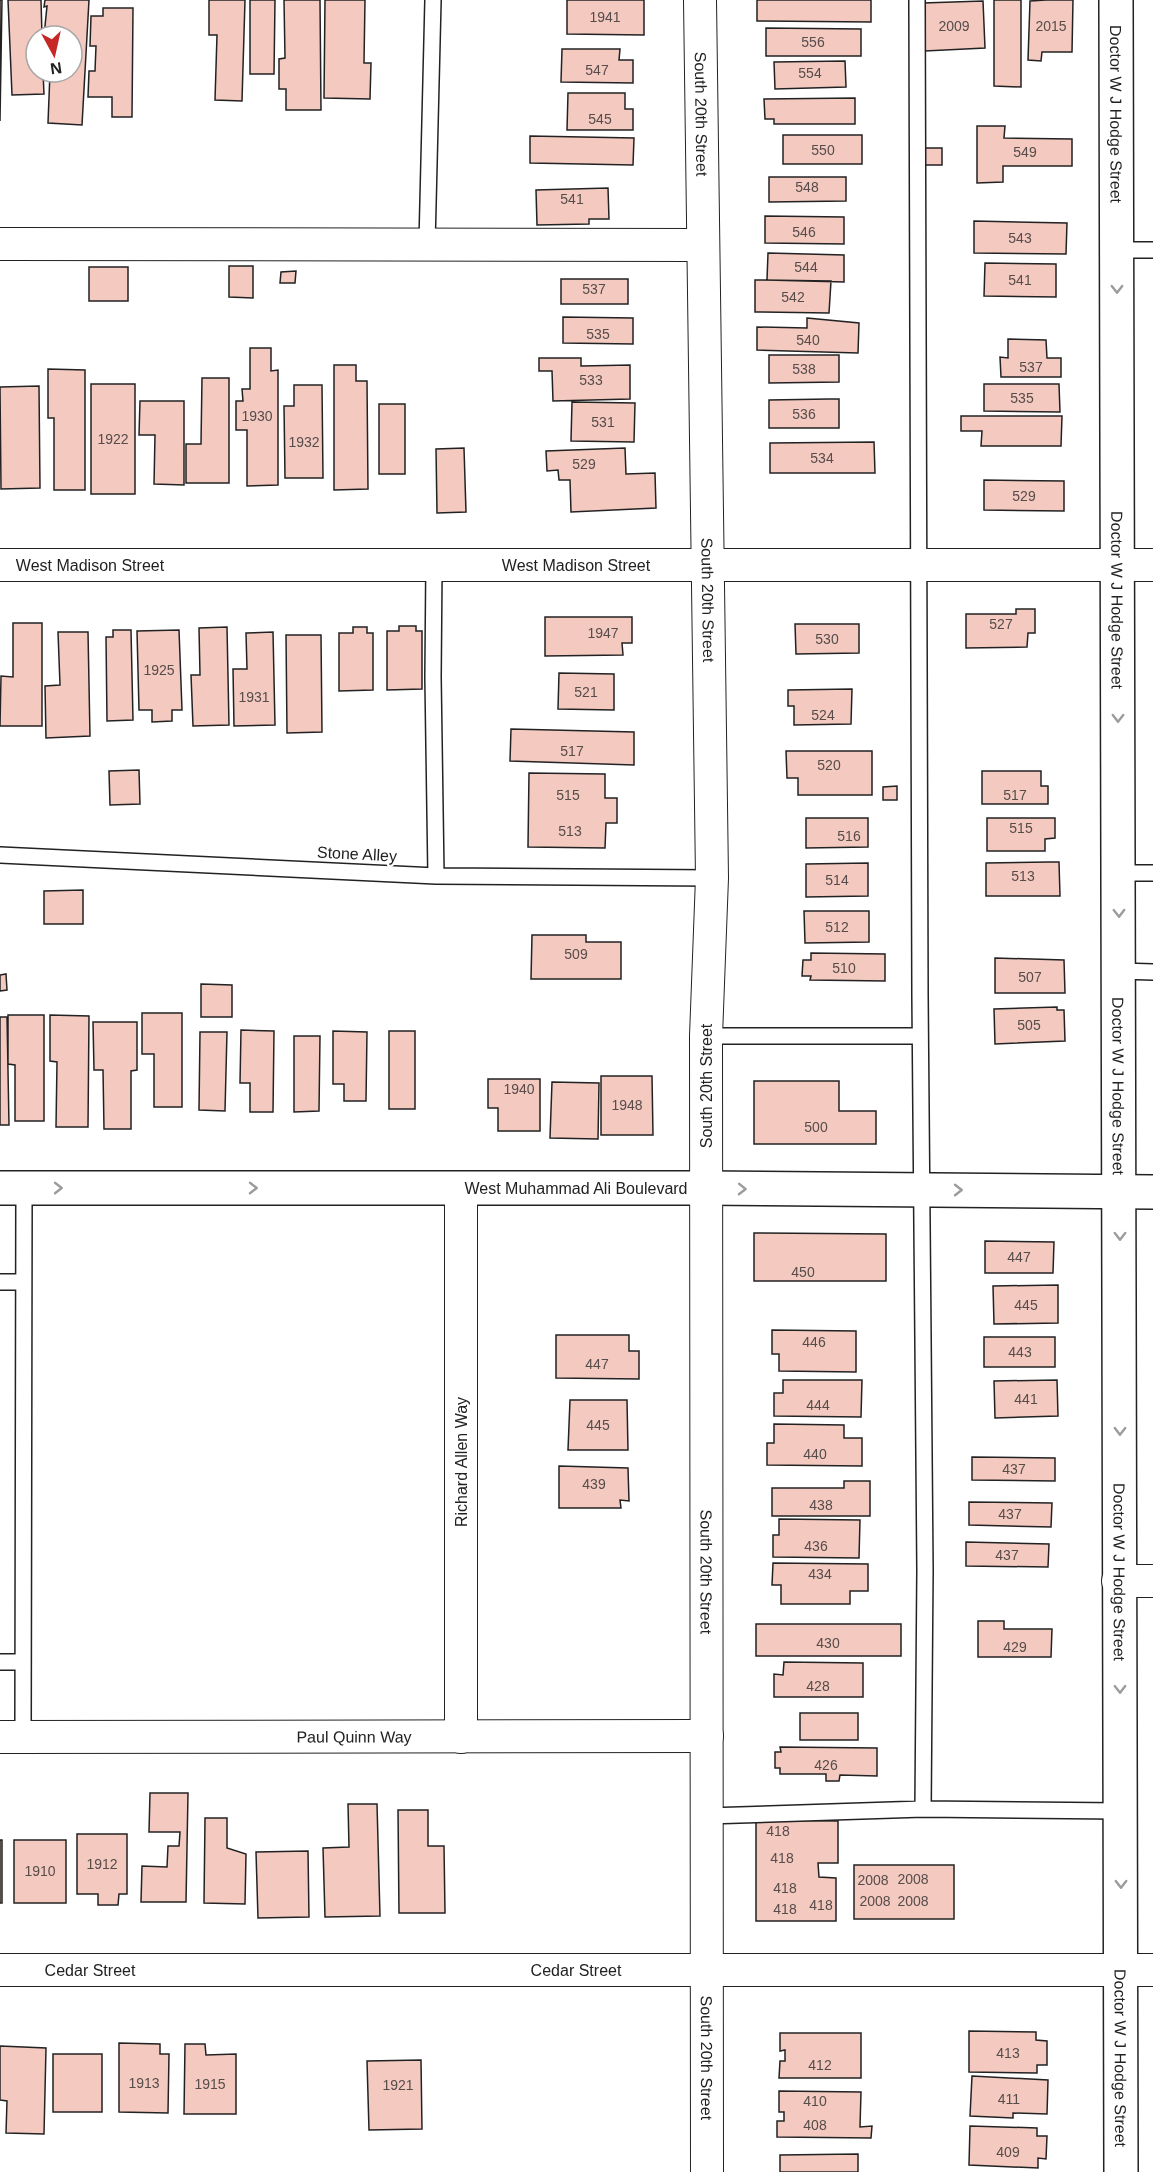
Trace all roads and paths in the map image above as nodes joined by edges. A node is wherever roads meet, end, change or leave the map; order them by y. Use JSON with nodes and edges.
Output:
{"nodes":[{"id":1,"x":433,"y":0,"type":"edge"},
{"id":2,"x":700,"y":0,"type":"edge"},
{"id":3,"x":918,"y":0,"type":"edge"},
{"id":4,"x":1116,"y":0,"type":"edge"},
{"id":5,"x":0,"y":244,"type":"edge"},
{"id":6,"x":427,"y":244,"type":"junction"},
{"id":7,"x":702,"y":245,"type":"junction"},
{"id":8,"x":1153,"y":249,"type":"edge"},
{"id":9,"x":1117,"y":250,"type":"junction"},
{"id":10,"x":0,"y":565,"type":"edge"},
{"id":11,"x":434,"y":565,"type":"junction"},
{"id":12,"x":708,"y":565,"type":"junction"},
{"id":13,"x":919,"y":565,"type":"junction"},
{"id":14,"x":1118,"y":565,"type":"junction"},
{"id":15,"x":1153,"y":565,"type":"edge"},
{"id":16,"x":0,"y":855,"type":"edge"},
{"id":17,"x":1118,"y":873,"type":"junction"},
{"id":18,"x":1153,"y":873,"type":"edge"},
{"id":19,"x":436,"y":876,"type":"junction"},
{"id":20,"x":712,"y":878,"type":"junction"},
{"id":21,"x":1120,"y":971,"type":"junction"},
{"id":22,"x":1153,"y":972,"type":"edge"},
{"id":23,"x":706,"y":1036,"type":"junction"},
{"id":24,"x":920,"y":1036,"type":"junction"},
{"id":25,"x":12,"y":1188,"type":"edge"},
{"id":26,"x":461,"y":1188,"type":"junction"},
{"id":27,"x":705,"y":1188,"type":"junction"},
{"id":28,"x":921,"y":1190,"type":"junction"},
{"id":29,"x":1120,"y":1192,"type":"junction"},
{"id":30,"x":1153,"y":1192,"type":"edge"},
{"id":31,"x":0,"y":1282,"type":"edge"},
{"id":32,"x":23,"y":1282,"type":"junction"},
{"id":33,"x":1118,"y":1581,"type":"junction"},
{"id":34,"x":1153,"y":1581,"type":"edge"},
{"id":35,"x":0,"y":1662,"type":"edge"},
{"id":36,"x":23,"y":1662,"type":"junction"},
{"id":37,"x":707,"y":1736,"type":"junction"},
{"id":38,"x":11,"y":1737,"type":"edge"},
{"id":39,"x":461,"y":1737,"type":"junction"},
{"id":40,"x":923,"y":1809,"type":"junction"},
{"id":41,"x":1120,"y":1811,"type":"junction"},
{"id":42,"x":707,"y":1816,"type":"junction"},
{"id":43,"x":0,"y":1970,"type":"edge"},
{"id":44,"x":708,"y":1970,"type":"junction"},
{"id":45,"x":1137,"y":1970,"type":"edge"},
{"id":46,"x":707,"y":2172,"type":"edge"},
{"id":47,"x":1121,"y":2172,"type":"edge"}],
"edges":[{"from":1,"to":6,"type":"lane"},
{"from":2,"to":7,"type":"street","name":"South 20th Street"},
{"from":3,"to":13,"type":"lane"},
{"from":4,"to":9,"type":"main road","name":"Doctor W J Hodge Street"},
{"from":5,"to":6,"type":"street"},
{"from":6,"to":7,"type":"street"},
{"from":7,"to":12,"type":"street","name":"South 20th Street"},
{"from":8,"to":9,"type":"lane"},
{"from":9,"to":14,"type":"main road","name":"Doctor W J Hodge Street","one_way":true},
{"from":10,"to":11,"type":"street","name":"West Madison Street"},
{"from":11,"to":12,"type":"street","name":"West Madison Street"},
{"from":11,"to":19,"type":"lane"},
{"from":12,"to":13,"type":"street","name":"West Madison Street"},
{"from":12,"to":20,"type":"street","name":"South 20th Street"},
{"from":13,"to":14,"type":"street","name":"West Madison Street"},
{"from":13,"to":24,"type":"lane"},
{"from":14,"to":15,"type":"street","name":"West Madison Street"},
{"from":14,"to":17,"type":"main road","name":"Doctor W J Hodge Street","one_way":true},
{"from":16,"to":19,"type":"lane","name":"Stone Alley"},
{"from":17,"to":18,"type":"lane"},
{"from":17,"to":21,"type":"main road","name":"Doctor W J Hodge Street","one_way":true},
{"from":19,"to":20,"type":"lane","name":"Stone Alley"},
{"from":20,"to":23,"type":"street","name":"South 20th Street"},
{"from":21,"to":22,"type":"lane"},
{"from":21,"to":29,"type":"main road","name":"Doctor W J Hodge Street"},
{"from":23,"to":24,"type":"lane"},
{"from":23,"to":27,"type":"street","name":"South 20th Street"},
{"from":24,"to":28,"type":"lane"},
{"from":25,"to":26,"type":"main road","name":"West Muhammad Ali Boulevard","one_way":true},
{"from":25,"to":32,"type":"lane"},
{"from":26,"to":27,"type":"main road","name":"West Muhammad Ali Boulevard"},
{"from":26,"to":39,"type":"street","name":"Richard Allen Way"},
{"from":27,"to":28,"type":"main road","name":"West Muhammad Ali Boulevard","one_way":true},
{"from":27,"to":37,"type":"street","name":"South 20th Street"},
{"from":28,"to":29,"type":"main road","name":"West Muhammad Ali Boulevard","one_way":true},
{"from":28,"to":40,"type":"lane"},
{"from":29,"to":30,"type":"main road","name":"West Muhammad Ali Boulevard"},
{"from":29,"to":33,"type":"main road","name":"Doctor W J Hodge Street","one_way":true},
{"from":31,"to":32,"type":"lane"},
{"from":32,"to":36,"type":"lane"},
{"from":33,"to":34,"type":"street"},
{"from":33,"to":41,"type":"main road","name":"Doctor W J Hodge Street","one_way":true},
{"from":35,"to":36,"type":"lane"},
{"from":36,"to":38,"type":"lane"},
{"from":37,"to":39,"type":"street","name":"Paul Quinn Way"},
{"from":37,"to":42,"type":"street","name":"South 20th Street"},
{"from":38,"to":39,"type":"street","name":"Paul Quinn Way"},
{"from":40,"to":41,"type":"lane"},
{"from":40,"to":42,"type":"lane"},
{"from":41,"to":45,"type":"main road","name":"Doctor W J Hodge Street","one_way":true},
{"from":42,"to":44,"type":"street","name":"South 20th Street"},
{"from":43,"to":44,"type":"street","name":"Cedar Street"},
{"from":44,"to":45,"type":"street","name":"Cedar Street"},
{"from":44,"to":46,"type":"street","name":"South 20th Street"},
{"from":45,"to":47,"type":"main road","name":"Doctor W J Hodge Street"}]}
